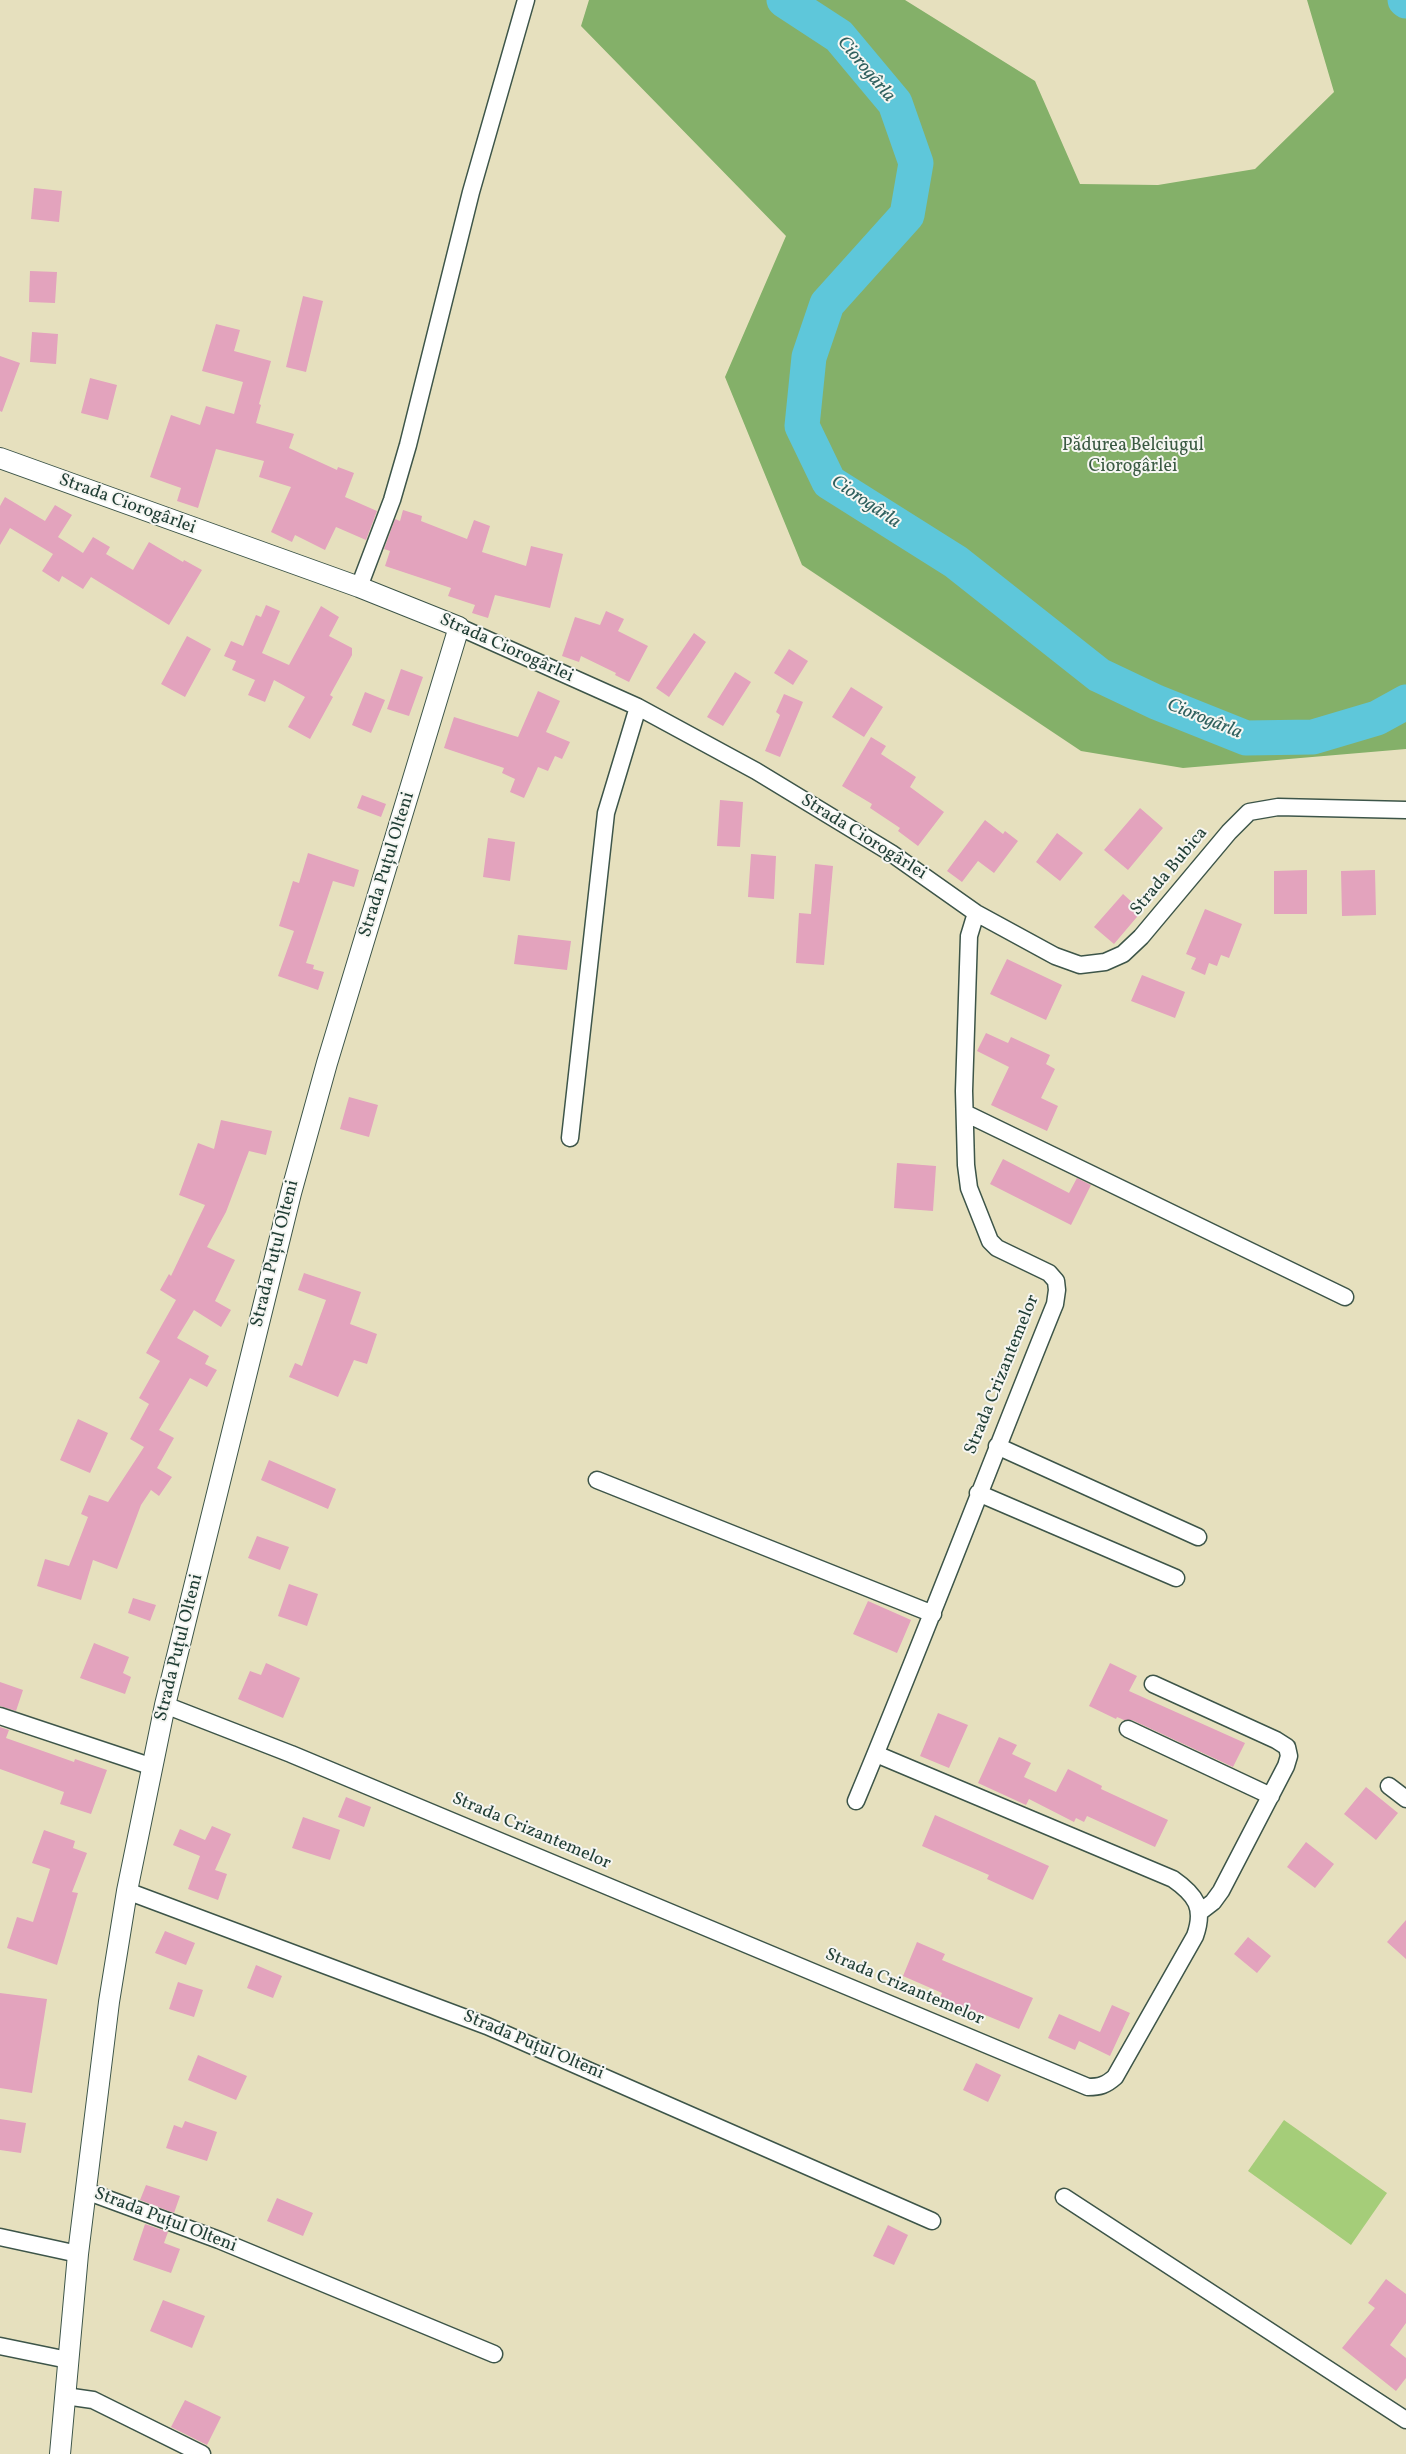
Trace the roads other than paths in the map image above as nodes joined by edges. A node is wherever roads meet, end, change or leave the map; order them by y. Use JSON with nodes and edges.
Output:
{"nodes":[{"id":1,"x":526,"y":0,"type":"edge"},
{"id":2,"x":0,"y":458,"type":"edge"},
{"id":3,"x":358,"y":587,"type":"junction"},
{"id":4,"x":459,"y":627,"type":"junction"},
{"id":5,"x":638,"y":707,"type":"junction"},
{"id":6,"x":1406,"y":810,"type":"edge"},
{"id":7,"x":976,"y":913,"type":"junction"},
{"id":8,"x":965,"y":1113,"type":"junction"},
{"id":9,"x":570,"y":1138,"type":"dead end"},
{"id":10,"x":1346,"y":1297,"type":"dead end"},
{"id":11,"x":997,"y":1446,"type":"junction"},
{"id":12,"x":597,"y":1480,"type":"dead end"},
{"id":13,"x":978,"y":1493,"type":"junction"},
{"id":14,"x":1198,"y":1537,"type":"dead end"},
{"id":15,"x":1176,"y":1578,"type":"dead end"},
{"id":16,"x":933,"y":1614,"type":"junction"},
{"id":17,"x":1154,"y":1684,"type":"dead end"},
{"id":18,"x":165,"y":1705,"type":"junction"},
{"id":19,"x":0,"y":1716,"type":"edge"},
{"id":20,"x":1128,"y":1729,"type":"dead end"},
{"id":21,"x":876,"y":1754,"type":"junction"},
{"id":22,"x":152,"y":1767,"type":"junction"},
{"id":23,"x":1389,"y":1786,"type":"dead end"},
{"id":24,"x":1271,"y":1796,"type":"junction"},
{"id":25,"x":1406,"y":1799,"type":"edge"},
{"id":26,"x":856,"y":1801,"type":"dead end"},
{"id":27,"x":127,"y":1891,"type":"junction"},
{"id":28,"x":1200,"y":1912,"type":"junction"},
{"id":29,"x":86,"y":2191,"type":"junction"},
{"id":30,"x":1064,"y":2197,"type":"dead end"},
{"id":31,"x":932,"y":2221,"type":"dead end"},
{"id":32,"x":0,"y":2237,"type":"edge"},
{"id":33,"x":78,"y":2254,"type":"junction"},
{"id":34,"x":0,"y":2346,"type":"edge"},
{"id":35,"x":494,"y":2354,"type":"dead end"},
{"id":36,"x":68,"y":2360,"type":"junction"},
{"id":37,"x":65,"y":2396,"type":"junction"},
{"id":38,"x":1406,"y":2420,"type":"edge"},
{"id":39,"x":60,"y":2454,"type":"edge"},
{"id":40,"x":202,"y":2454,"type":"edge"}],
"edges":[{"from":1,"to":3,"type":"street"},
{"from":2,"to":3,"type":"street","name":"Strada Ciorogârlei"},
{"from":3,"to":4,"type":"street","name":"Strada Ciorogârlei"},
{"from":4,"to":5,"type":"street","name":"Strada Ciorogârlei"},
{"from":4,"to":18,"type":"street","name":"Strada Puțul Olteni"},
{"from":5,"to":7,"type":"street","name":"Strada Ciorogârlei"},
{"from":5,"to":9,"type":"street"},
{"from":6,"to":7,"type":"street","name":"Strada Bubica"},
{"from":7,"to":8,"type":"street","name":"Strada Crizantemelor"},
{"from":8,"to":10,"type":"street"},
{"from":8,"to":11,"type":"street","name":"Strada Crizantemelor"},
{"from":11,"to":13,"type":"street","name":"Strada Crizantemelor"},
{"from":11,"to":14,"type":"street"},
{"from":12,"to":16,"type":"street"},
{"from":13,"to":15,"type":"street"},
{"from":13,"to":16,"type":"street","name":"Strada Crizantemelor"},
{"from":16,"to":21,"type":"street","name":"Strada Crizantemelor"},
{"from":17,"to":24,"type":"street"},
{"from":18,"to":22,"type":"street","name":"Strada Puțul Olteni"},
{"from":18,"to":28,"type":"street","name":"Strada Crizantemelor"},
{"from":19,"to":22,"type":"street"},
{"from":20,"to":24,"type":"street"},
{"from":21,"to":26,"type":"street","name":"Strada Crizantemelor"},
{"from":21,"to":28,"type":"street"},
{"from":22,"to":27,"type":"street","name":"Strada Puțul Olteni"},
{"from":23,"to":25,"type":"street"},
{"from":24,"to":28,"type":"street"},
{"from":27,"to":29,"type":"street","name":"Strada Puțul Olteni"},
{"from":27,"to":31,"type":"street","name":"Strada Puțul Olteni"},
{"from":29,"to":33,"type":"street","name":"Strada Puțul Olteni"},
{"from":29,"to":35,"type":"street","name":"Strada Puțul Olteni"},
{"from":30,"to":38,"type":"street"},
{"from":32,"to":33,"type":"street"},
{"from":33,"to":36,"type":"street","name":"Strada Puțul Olteni"},
{"from":34,"to":36,"type":"street"},
{"from":36,"to":37,"type":"street","name":"Strada Puțul Olteni"},
{"from":37,"to":39,"type":"street","name":"Strada Puțul Olteni"},
{"from":37,"to":40,"type":"street"}]}
